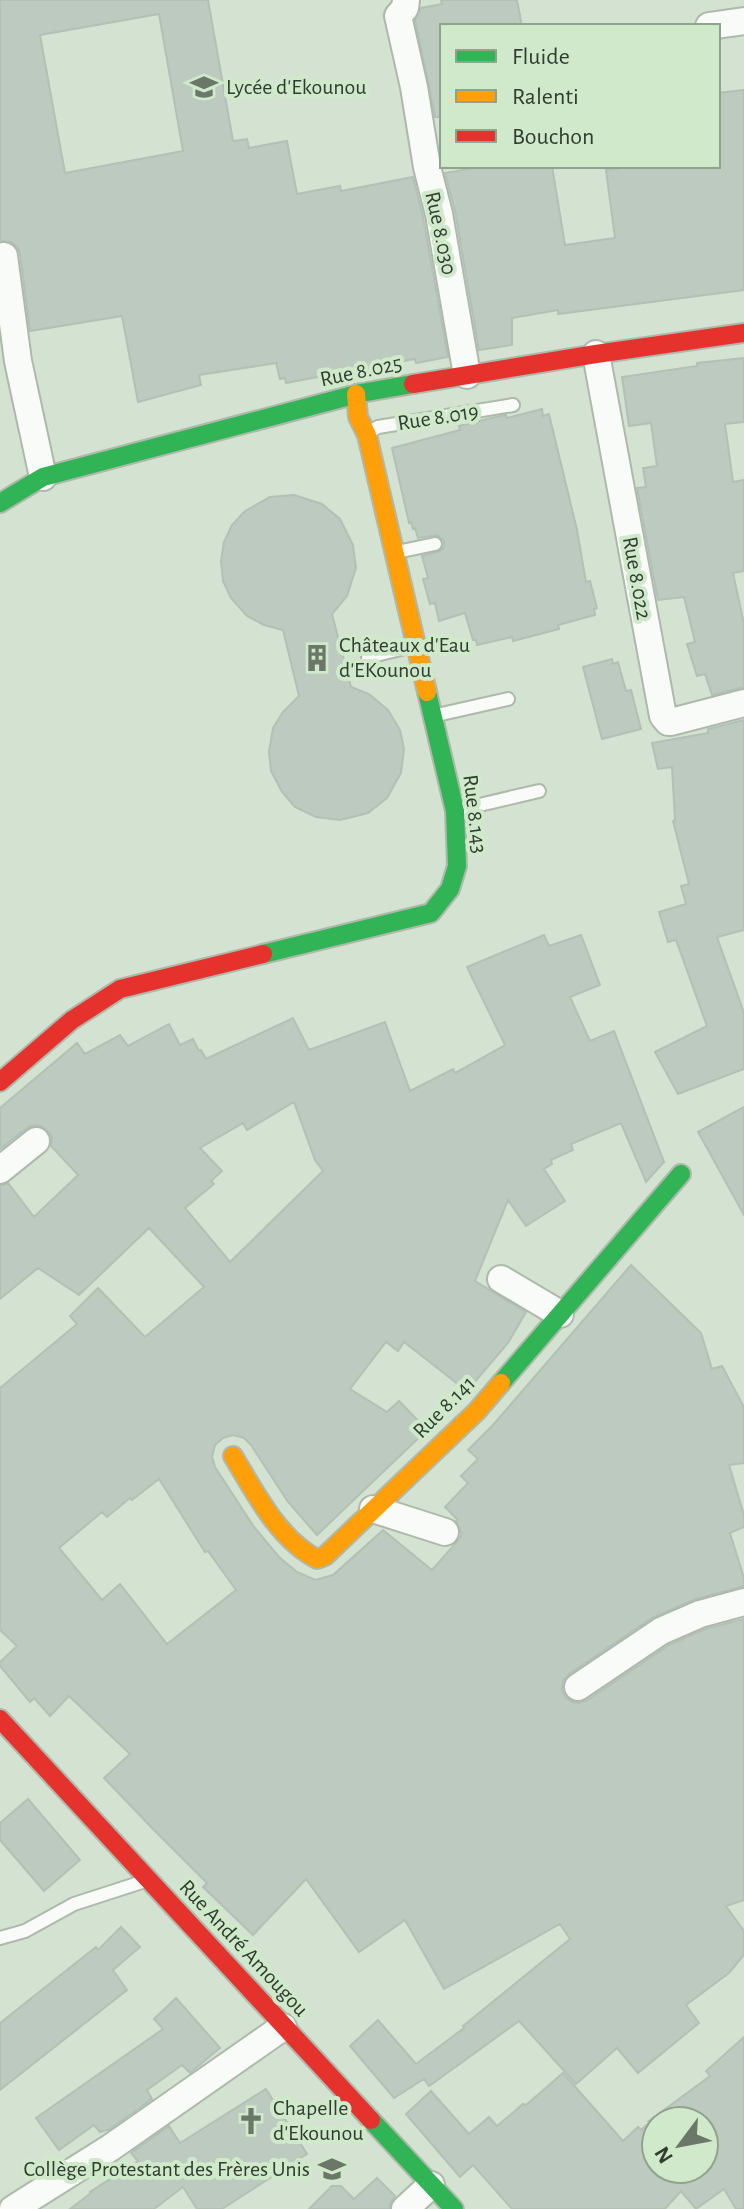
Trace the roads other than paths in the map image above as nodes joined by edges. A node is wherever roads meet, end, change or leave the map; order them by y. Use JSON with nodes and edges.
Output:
{"nodes":[{"id":1,"x":406,"y":0,"type":"edge"},
{"id":2,"x":744,"y":21,"type":"edge"},
{"id":3,"x":720,"y":24,"type":"edge"},
{"id":4,"x":4,"y":256,"type":"dead end"},
{"id":5,"x":744,"y":333,"type":"edge"},
{"id":6,"x":596,"y":354,"type":"junction"},
{"id":7,"x":467,"y":375,"type":"junction"},
{"id":8,"x":356,"y":394,"type":"junction"},
{"id":9,"x":513,"y":405,"type":"dead end"},
{"id":10,"x":367,"y":435,"type":"junction"},
{"id":11,"x":43,"y":477,"type":"junction"},
{"id":12,"x":0,"y":503,"type":"edge"},
{"id":13,"x":435,"y":544,"type":"dead end"},
{"id":14,"x":394,"y":553,"type":"junction"},
{"id":15,"x":416,"y":645,"type":"junction"},
{"id":16,"x":368,"y":657,"type":"dead end"},
{"id":17,"x":508,"y":699,"type":"dead end"},
{"id":18,"x":744,"y":703,"type":"edge"},
{"id":19,"x":434,"y":716,"type":"junction"},
{"id":20,"x":539,"y":791,"type":"dead end"},
{"id":21,"x":455,"y":811,"type":"junction"},
{"id":22,"x":0,"y":1082,"type":"edge"},
{"id":23,"x":36,"y":1141,"type":"dead end"},
{"id":24,"x":0,"y":1170,"type":"edge"},
{"id":25,"x":681,"y":1174,"type":"dead end"},
{"id":26,"x":501,"y":1279,"type":"dead end"},
{"id":27,"x":560,"y":1314,"type":"junction"},
{"id":28,"x":233,"y":1456,"type":"dead end"},
{"id":29,"x":373,"y":1509,"type":"junction"},
{"id":30,"x":445,"y":1532,"type":"dead end"},
{"id":31,"x":744,"y":1602,"type":"edge"},
{"id":32,"x":578,"y":1687,"type":"dead end"},
{"id":33,"x":0,"y":1719,"type":"edge"},
{"id":34,"x":149,"y":1880,"type":"junction"},
{"id":35,"x":0,"y":1938,"type":"edge"},
{"id":36,"x":283,"y":2027,"type":"junction"},
{"id":37,"x":431,"y":2185,"type":"junction"},
{"id":38,"x":13,"y":2209,"type":"edge"},
{"id":39,"x":405,"y":2209,"type":"edge"},
{"id":40,"x":454,"y":2209,"type":"edge"}],
"edges":[{"from":1,"to":7,"type":"street","name":"Rue 8.030"},
{"from":2,"to":3,"type":"street"},
{"from":4,"to":11,"type":"street"},
{"from":5,"to":6,"type":"street","name":"Rue 8.025"},
{"from":6,"to":7,"type":"street","name":"Rue 8.025"},
{"from":6,"to":18,"type":"street","name":"Rue 8.022"},
{"from":7,"to":8,"type":"street","name":"Rue 8.025"},
{"from":8,"to":10,"type":"street","name":"Rue 8.143"},
{"from":8,"to":11,"type":"street","name":"Rue 8.025"},
{"from":9,"to":10,"type":"lane","name":"Rue 8.019"},
{"from":10,"to":14,"type":"street","name":"Rue 8.143"},
{"from":11,"to":12,"type":"street","name":"Rue 8.025"},
{"from":13,"to":14,"type":"lane"},
{"from":14,"to":15,"type":"street","name":"Rue 8.143"},
{"from":15,"to":16,"type":"lane"},
{"from":15,"to":19,"type":"street","name":"Rue 8.143"},
{"from":17,"to":19,"type":"lane"},
{"from":19,"to":21,"type":"street","name":"Rue 8.143"},
{"from":20,"to":21,"type":"lane"},
{"from":21,"to":22,"type":"street","name":"Rue 8.143"},
{"from":23,"to":24,"type":"street"},
{"from":25,"to":27,"type":"street","name":"Rue 8.141"},
{"from":26,"to":27,"type":"street"},
{"from":27,"to":29,"type":"street","name":"Rue 8.141"},
{"from":28,"to":29,"type":"street","name":"Rue 8.141"},
{"from":29,"to":30,"type":"street"},
{"from":31,"to":32,"type":"street"},
{"from":33,"to":34,"type":"street","name":"Rue André Amougou"},
{"from":34,"to":35,"type":"lane"},
{"from":34,"to":36,"type":"street","name":"Rue André Amougou"},
{"from":36,"to":37,"type":"street","name":"Rue André Amougou"},
{"from":36,"to":38,"type":"street"},
{"from":37,"to":39,"type":"street"},
{"from":37,"to":40,"type":"street","name":"Rue André Amougou"}]}
